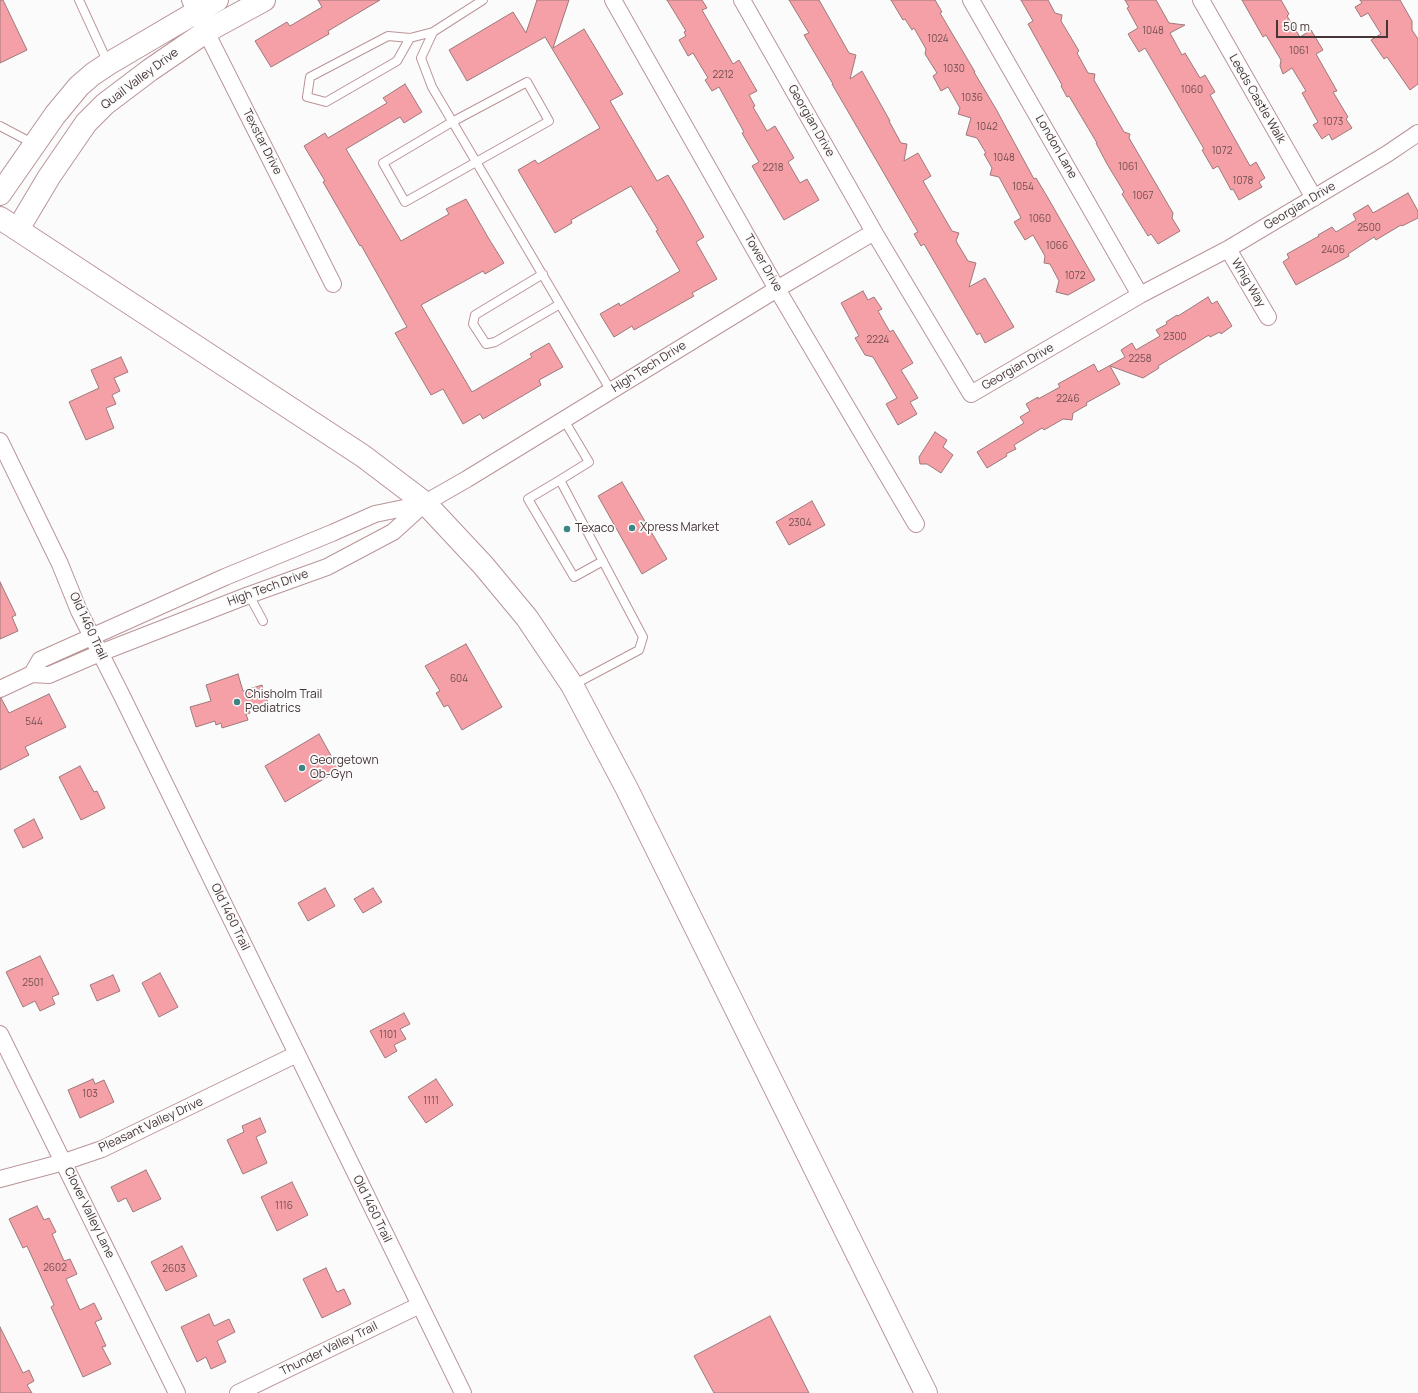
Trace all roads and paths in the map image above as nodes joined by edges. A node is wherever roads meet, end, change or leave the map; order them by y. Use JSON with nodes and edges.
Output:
{"nodes":[{"id":1,"x":79,"y":0,"type":"edge"},
{"id":2,"x":217,"y":0,"type":"edge"},
{"id":3,"x":264,"y":0,"type":"edge"},
{"id":4,"x":483,"y":0,"type":"edge"},
{"id":5,"x":613,"y":0,"type":"edge"},
{"id":6,"x":742,"y":0,"type":"edge"},
{"id":7,"x":971,"y":0,"type":"edge"},
{"id":8,"x":1201,"y":0,"type":"edge"},
{"id":9,"x":193,"y":6,"type":"edge"},
{"id":10,"x":207,"y":31,"type":"junction"},
{"id":11,"x":433,"y":32,"type":"junction"},
{"id":12,"x":410,"y":38,"type":"junction"},
{"id":13,"x":108,"y":64,"type":"junction"},
{"id":14,"x":452,"y":122,"type":"junction"},
{"id":15,"x":0,"y":126,"type":"edge"},
{"id":16,"x":1418,"y":133,"type":"edge"},
{"id":17,"x":35,"y":144,"type":"junction"},
{"id":18,"x":476,"y":162,"type":"junction"},
{"id":19,"x":0,"y":194,"type":"edge"},
{"id":20,"x":1314,"y":198,"type":"junction"},
{"id":21,"x":0,"y":218,"type":"edge"},
{"id":22,"x":18,"y":229,"type":"junction"},
{"id":23,"x":874,"y":232,"type":"junction"},
{"id":24,"x":1228,"y":249,"type":"junction"},
{"id":25,"x":543,"y":274,"type":"junction"},
{"id":26,"x":333,"y":284,"type":"dead end"},
{"id":27,"x":777,"y":289,"type":"junction"},
{"id":28,"x":1140,"y":295,"type":"junction"},
{"id":29,"x":560,"y":304,"type":"junction"},
{"id":30,"x":1268,"y":317,"type":"dead end"},
{"id":31,"x":612,"y":390,"type":"junction"},
{"id":32,"x":564,"y":420,"type":"junction"},
{"id":33,"x":0,"y":441,"type":"edge"},
{"id":34,"x":560,"y":480,"type":"junction"},
{"id":35,"x":425,"y":503,"type":"junction"},
{"id":36,"x":916,"y":524,"type":"dead end"},
{"id":37,"x":604,"y":561,"type":"junction"},
{"id":38,"x":249,"y":595,"type":"junction"},
{"id":39,"x":263,"y":621,"type":"dead end"},
{"id":40,"x":92,"y":636,"type":"junction"},
{"id":41,"x":100,"y":653,"type":"junction"},
{"id":42,"x":32,"y":674,"type":"junction"},
{"id":43,"x":572,"y":685,"type":"junction"},
{"id":44,"x":0,"y":689,"type":"edge"},
{"id":45,"x":0,"y":1034,"type":"edge"},
{"id":46,"x":297,"y":1054,"type":"junction"},
{"id":47,"x":64,"y":1162,"type":"junction"},
{"id":48,"x":0,"y":1179,"type":"edge"},
{"id":49,"x":420,"y":1305,"type":"junction"},
{"id":50,"x":177,"y":1393,"type":"edge"},
{"id":51,"x":238,"y":1393,"type":"edge"},
{"id":52,"x":463,"y":1393,"type":"edge"},
{"id":53,"x":926,"y":1393,"type":"edge"}],
"edges":[{"from":1,"to":13,"type":"lane"},
{"from":2,"to":9,"type":"main road","name":"Quail Valley Drive"},
{"from":3,"to":10,"type":"main road","name":"Quail Valley Drive"},
{"from":4,"to":11,"type":"lane"},
{"from":5,"to":27,"type":"street","name":"Tower Drive"},
{"from":6,"to":23,"type":"street","name":"Georgian Drive"},
{"from":7,"to":28,"type":"street","name":"London Lane"},
{"from":8,"to":20,"type":"street","name":"Leeds Castle Walk"},
{"from":9,"to":10,"type":"street","name":"Texstar Drive"},
{"from":9,"to":13,"type":"main road","name":"Quail Valley Drive"},
{"from":10,"to":22,"type":"main road","name":"Quail Valley Drive"},
{"from":10,"to":26,"type":"street","name":"Texstar Drive"},
{"from":11,"to":12,"type":"lane"},
{"from":11,"to":14,"type":"lane"},
{"from":12,"to":12,"type":"lane"},
{"from":13,"to":17,"type":"main road","name":"Quail Valley Drive"},
{"from":14,"to":18,"type":"lane"},
{"from":14,"to":18,"type":"lane"},
{"from":14,"to":18,"type":"lane"},
{"from":15,"to":17,"type":"lane"},
{"from":16,"to":20,"type":"street","name":"Georgian Drive"},
{"from":17,"to":19,"type":"main road","name":"Quail Valley Drive"},
{"from":18,"to":25,"type":"lane"},
{"from":20,"to":24,"type":"street","name":"Georgian Drive"},
{"from":21,"to":22,"type":"main road"},
{"from":22,"to":35,"type":"main road"},
{"from":23,"to":27,"type":"street","name":"High Tech Drive"},
{"from":23,"to":28,"type":"street","name":"Georgian Drive"},
{"from":24,"to":28,"type":"street","name":"Georgian Drive"},
{"from":24,"to":30,"type":"street","name":"Whig Way"},
{"from":25,"to":29,"type":"lane"},
{"from":25,"to":29,"type":"lane"},
{"from":27,"to":31,"type":"street","name":"High Tech Drive"},
{"from":27,"to":36,"type":"street","name":"Tower Drive"},
{"from":29,"to":31,"type":"lane"},
{"from":31,"to":32,"type":"street","name":"High Tech Drive"},
{"from":32,"to":34,"type":"lane"},
{"from":32,"to":35,"type":"street","name":"High Tech Drive"},
{"from":33,"to":40,"type":"street","name":"Old 1460 Trail"},
{"from":34,"to":37,"type":"lane"},
{"from":34,"to":37,"type":"lane"},
{"from":35,"to":38,"type":"street","name":"High Tech Drive"},
{"from":35,"to":40,"type":"street","name":"High Tech Drive"},
{"from":35,"to":43,"type":"main road"},
{"from":37,"to":43,"type":"lane"},
{"from":38,"to":39,"type":"lane"},
{"from":38,"to":41,"type":"street","name":"High Tech Drive"},
{"from":40,"to":41,"type":"street","name":"Old 1460 Trail"},
{"from":40,"to":42,"type":"street","name":"High Tech Drive"},
{"from":41,"to":42,"type":"street","name":"High Tech Drive"},
{"from":41,"to":46,"type":"street","name":"Old 1460 Trail"},
{"from":42,"to":44,"type":"street"},
{"from":43,"to":53,"type":"main road"},
{"from":45,"to":47,"type":"street","name":"Clover Valley Lane"},
{"from":46,"to":47,"type":"street","name":"Pleasant Valley Drive"},
{"from":46,"to":49,"type":"street","name":"Old 1460 Trail"},
{"from":47,"to":48,"type":"street","name":"Pleasant Valley Drive"},
{"from":47,"to":50,"type":"street","name":"Clover Valley Lane"},
{"from":49,"to":51,"type":"street","name":"Thunder Valley Trail"},
{"from":49,"to":52,"type":"street","name":"Old 1460 Trail"}]}
